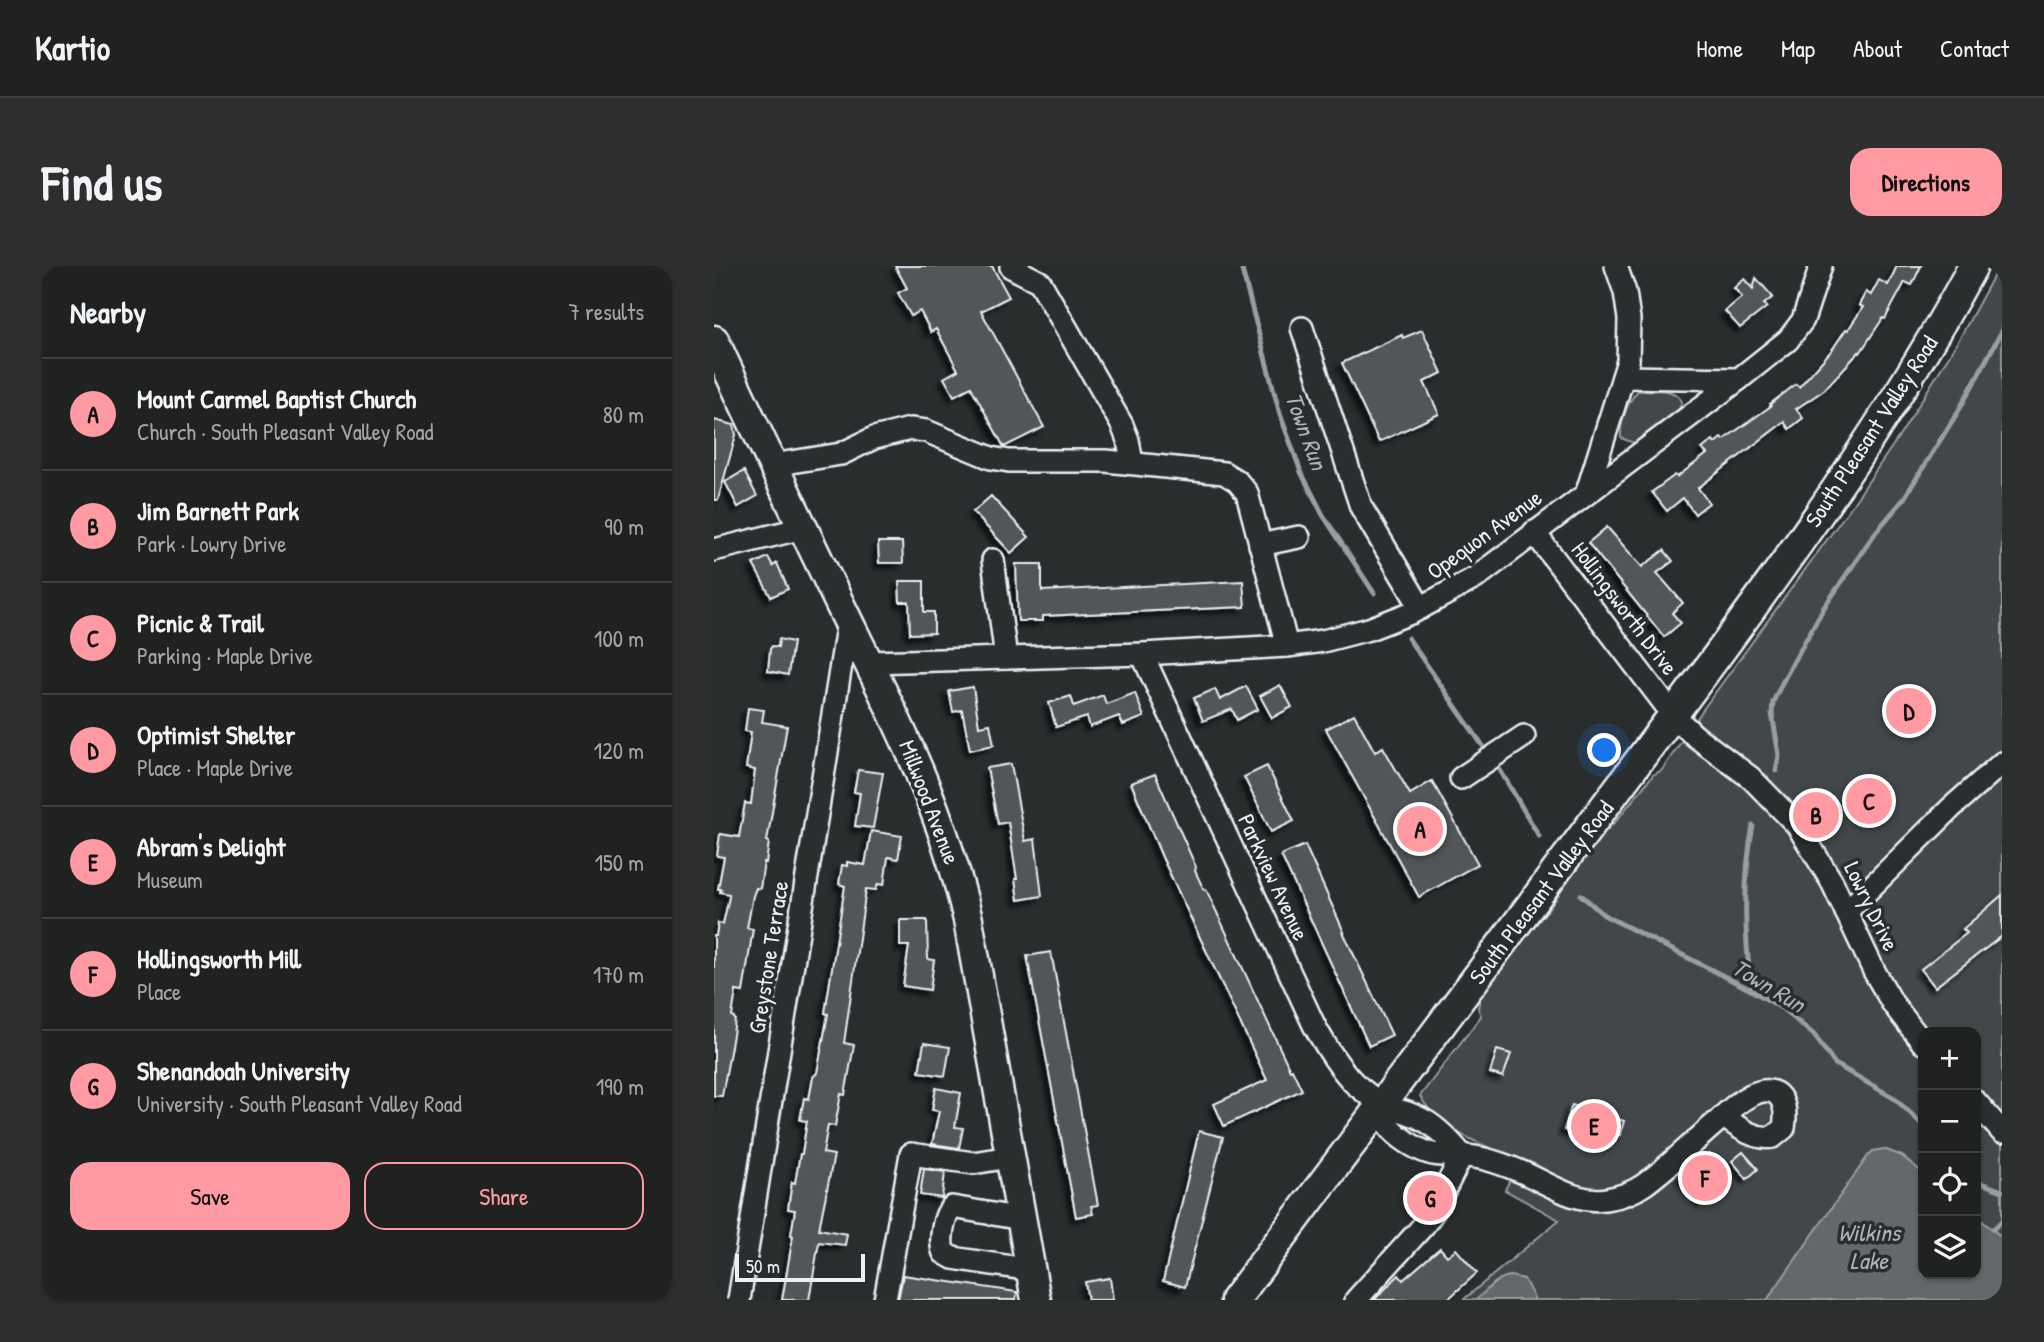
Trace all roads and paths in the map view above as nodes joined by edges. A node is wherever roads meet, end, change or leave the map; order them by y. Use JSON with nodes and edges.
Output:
{"nodes":[{"id":1,"x":1616,"y":266,"type":"edge"},
{"id":2,"x":1821,"y":266,"type":"edge"},
{"id":3,"x":1973,"y":266,"type":"edge"},
{"id":4,"x":1011,"y":267,"type":"edge"},
{"id":5,"x":1302,"y":328,"type":"dead end"},
{"id":6,"x":714,"y":340,"type":"edge"},
{"id":7,"x":1625,"y":377,"type":"junction"},
{"id":8,"x":1739,"y":379,"type":"junction"},
{"id":9,"x":1132,"y":463,"type":"junction"},
{"id":10,"x":772,"y":465,"type":"junction"},
{"id":11,"x":1587,"y":492,"type":"junction"},
{"id":12,"x":803,"y":528,"type":"junction"},
{"id":13,"x":1534,"y":533,"type":"junction"},
{"id":14,"x":1299,"y":537,"type":"dead end"},
{"id":15,"x":1261,"y":545,"type":"junction"},
{"id":16,"x":714,"y":550,"type":"edge"},
{"id":17,"x":993,"y":560,"type":"dead end"},
{"id":18,"x":1421,"y":608,"type":"junction"},
{"id":19,"x":848,"y":621,"type":"junction"},
{"id":20,"x":1287,"y":646,"type":"junction"},
{"id":21,"x":1142,"y":654,"type":"junction"},
{"id":22,"x":1006,"y":658,"type":"junction"},
{"id":23,"x":870,"y":662,"type":"junction"},
{"id":24,"x":1673,"y":715,"type":"junction"},
{"id":25,"x":1524,"y":736,"type":"dead end"},
{"id":26,"x":2002,"y":763,"type":"edge"},
{"id":27,"x":1461,"y":778,"type":"dead end"},
{"id":28,"x":1846,"y":912,"type":"junction"},
{"id":29,"x":1918,"y":1036,"type":"edge"},
{"id":30,"x":1380,"y":1106,"type":"junction"},
{"id":31,"x":1981,"y":1108,"type":"edge"},
{"id":32,"x":1723,"y":1116,"type":"dead end"},
{"id":33,"x":2002,"y":1132,"type":"edge"},
{"id":34,"x":1462,"y":1155,"type":"junction"},
{"id":35,"x":1010,"y":1157,"type":"junction"},
{"id":36,"x":1022,"y":1219,"type":"junction"},
{"id":37,"x":1031,"y":1270,"type":"junction"},
{"id":38,"x":738,"y":1300,"type":"edge"},
{"id":39,"x":885,"y":1300,"type":"edge"},
{"id":40,"x":1036,"y":1300,"type":"edge"},
{"id":41,"x":1235,"y":1300,"type":"edge"},
{"id":42,"x":1356,"y":1300,"type":"edge"}],
"edges":[{"from":1,"to":7,"type":"street"},
{"from":2,"to":8,"type":"street","name":"Opequon Avenue"},
{"from":3,"to":24,"type":"main road","name":"South Pleasant Valley Road"},
{"from":4,"to":9,"type":"street"},
{"from":5,"to":18,"type":"street"},
{"from":6,"to":10,"type":"main road","name":"Millwood Avenue"},
{"from":7,"to":8,"type":"street"},
{"from":7,"to":11,"type":"street"},
{"from":8,"to":11,"type":"street","name":"Opequon Avenue"},
{"from":9,"to":10,"type":"street"},
{"from":9,"to":15,"type":"street"},
{"from":10,"to":12,"type":"main road","name":"Millwood Avenue"},
{"from":11,"to":13,"type":"street","name":"Opequon Avenue"},
{"from":12,"to":16,"type":"street"},
{"from":12,"to":19,"type":"main road","name":"Millwood Avenue"},
{"from":13,"to":18,"type":"street","name":"Opequon Avenue"},
{"from":13,"to":24,"type":"street","name":"Hollingsworth Drive"},
{"from":14,"to":15,"type":"street"},
{"from":15,"to":20,"type":"street"},
{"from":17,"to":22,"type":"street"},
{"from":18,"to":20,"type":"street","name":"Opequon Avenue"},
{"from":19,"to":23,"type":"main road","name":"Millwood Avenue"},
{"from":19,"to":38,"type":"street","name":"Greystone Terrace"},
{"from":20,"to":21,"type":"street","name":"Opequon Avenue"},
{"from":21,"to":22,"type":"street","name":"Opequon Avenue"},
{"from":21,"to":30,"type":"street","name":"Parkview Avenue"},
{"from":22,"to":23,"type":"street","name":"Opequon Avenue"},
{"from":23,"to":35,"type":"main road","name":"Millwood Avenue"},
{"from":24,"to":28,"type":"street","name":"Lowry Drive"},
{"from":24,"to":30,"type":"main road","name":"South Pleasant Valley Road"},
{"from":25,"to":27,"type":"street"},
{"from":26,"to":28,"type":"street"},
{"from":28,"to":29,"type":"street","name":"Lowry Drive"},
{"from":30,"to":34,"type":"street","name":"Parkview Avenue"},
{"from":30,"to":41,"type":"main road","name":"South Pleasant Valley Road"},
{"from":31,"to":33,"type":"street"},
{"from":32,"to":34,"type":"street","name":"Parkview Avenue"},
{"from":34,"to":42,"type":"street"},
{"from":35,"to":36,"type":"main road","name":"Millwood Avenue"},
{"from":35,"to":39,"type":"street"},
{"from":36,"to":37,"type":"main road","name":"Millwood Avenue"},
{"from":36,"to":37,"type":"street"},
{"from":37,"to":40,"type":"main road","name":"Millwood Avenue"}]}
